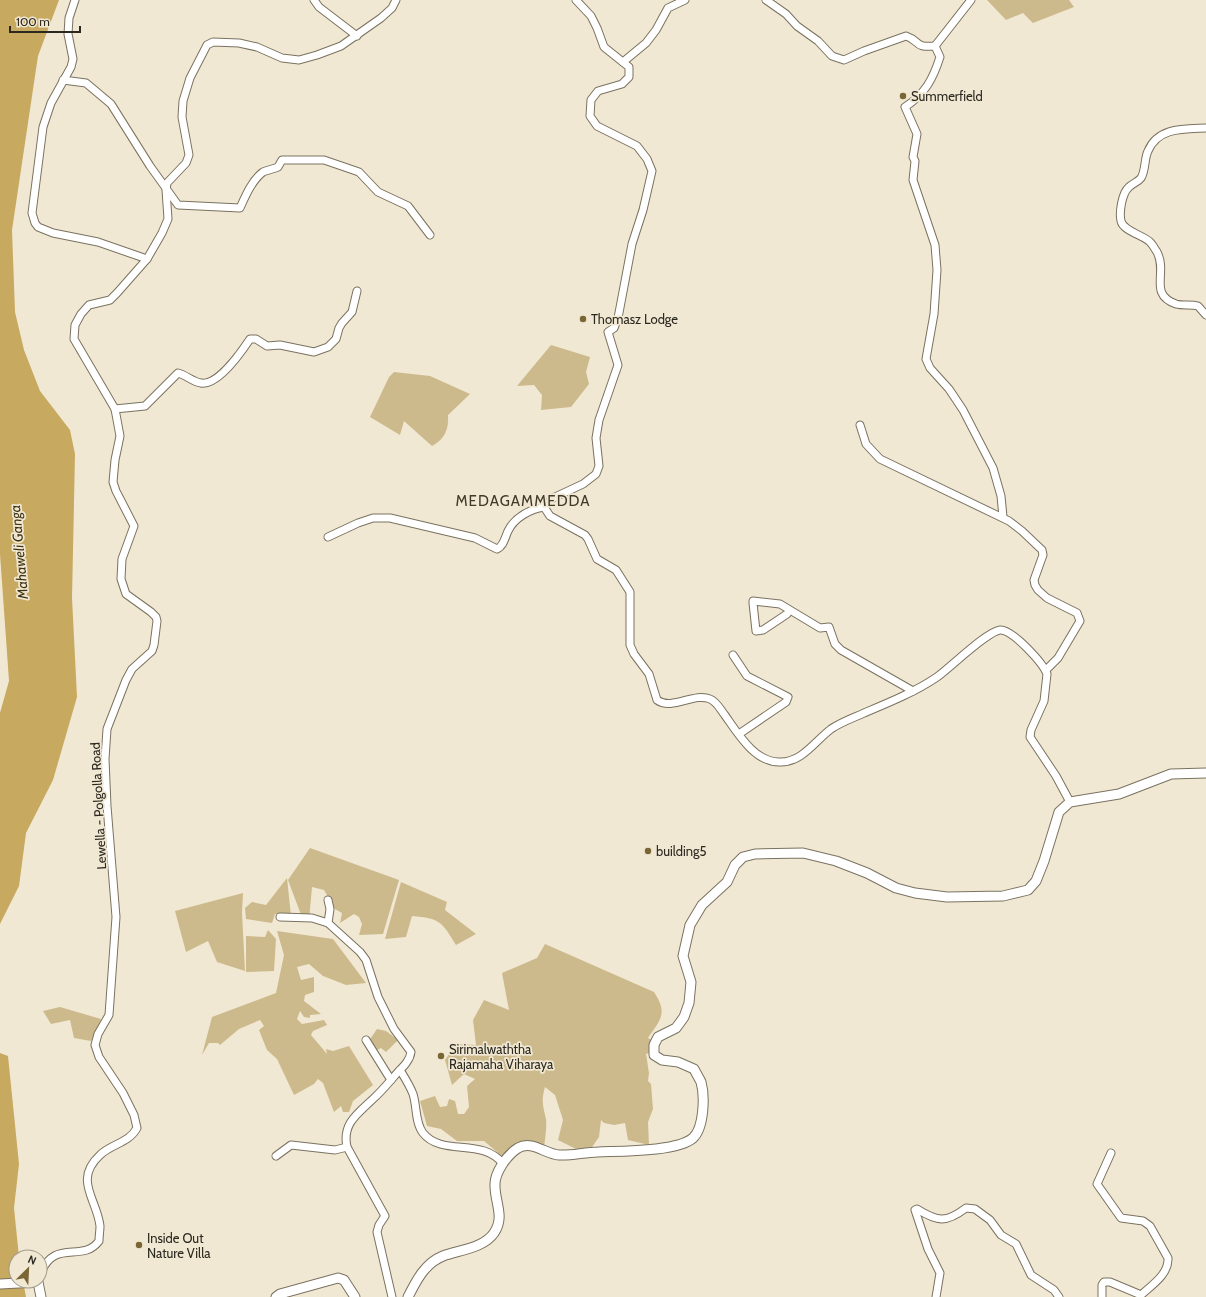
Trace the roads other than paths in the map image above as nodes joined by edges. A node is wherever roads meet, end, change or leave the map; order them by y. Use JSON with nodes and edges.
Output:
{"nodes":[{"id":1,"x":75,"y":0,"type":"edge"},
{"id":2,"x":314,"y":0,"type":"edge"},
{"id":3,"x":396,"y":0,"type":"edge"},
{"id":4,"x":576,"y":0,"type":"edge"},
{"id":5,"x":685,"y":0,"type":"edge"},
{"id":6,"x":766,"y":0,"type":"edge"},
{"id":7,"x":971,"y":0,"type":"edge"},
{"id":8,"x":357,"y":36,"type":"junction"},
{"id":9,"x":935,"y":46,"type":"junction"},
{"id":10,"x":623,"y":62,"type":"junction"},
{"id":11,"x":63,"y":80,"type":"junction"},
{"id":12,"x":1206,"y":128,"type":"edge"},
{"id":13,"x":166,"y":187,"type":"junction"},
{"id":14,"x":430,"y":235,"type":"dead end"},
{"id":15,"x":146,"y":259,"type":"junction"},
{"id":16,"x":357,"y":291,"type":"dead end"},
{"id":17,"x":1206,"y":315,"type":"edge"},
{"id":18,"x":115,"y":409,"type":"junction"},
{"id":19,"x":860,"y":425,"type":"dead end"},
{"id":20,"x":544,"y":507,"type":"junction"},
{"id":21,"x":1003,"y":518,"type":"junction"},
{"id":22,"x":328,"y":537,"type":"dead end"},
{"id":23,"x":787,"y":614,"type":"dead end"},
{"id":24,"x":733,"y":655,"type":"dead end"},
{"id":25,"x":1046,"y":670,"type":"junction"},
{"id":26,"x":913,"y":691,"type":"junction"},
{"id":27,"x":739,"y":734,"type":"junction"},
{"id":28,"x":1206,"y":773,"type":"edge"},
{"id":29,"x":1070,"y":802,"type":"junction"},
{"id":30,"x":328,"y":900,"type":"dead end"},
{"id":31,"x":280,"y":916,"type":"dead end"},
{"id":32,"x":328,"y":923,"type":"junction"},
{"id":33,"x":366,"y":1040,"type":"dead end"},
{"id":34,"x":400,"y":1070,"type":"junction"},
{"id":35,"x":391,"y":1080,"type":"junction"},
{"id":36,"x":347,"y":1147,"type":"junction"},
{"id":37,"x":1110,"y":1153,"type":"dead end"},
{"id":38,"x":276,"y":1156,"type":"dead end"},
{"id":39,"x":503,"y":1164,"type":"junction"},
{"id":40,"x":48,"y":1260,"type":"edge"},
{"id":41,"x":276,"y":1297,"type":"edge"},
{"id":42,"x":355,"y":1297,"type":"edge"},
{"id":43,"x":392,"y":1297,"type":"edge"},
{"id":44,"x":408,"y":1297,"type":"edge"},
{"id":45,"x":936,"y":1297,"type":"edge"},
{"id":46,"x":1059,"y":1297,"type":"edge"},
{"id":47,"x":1102,"y":1297,"type":"edge"}],
"edges":[{"from":1,"to":11,"type":"street"},
{"from":2,"to":8,"type":"street"},
{"from":3,"to":8,"type":"street"},
{"from":4,"to":10,"type":"street"},
{"from":5,"to":10,"type":"street"},
{"from":6,"to":9,"type":"street"},
{"from":7,"to":9,"type":"street"},
{"from":8,"to":13,"type":"street"},
{"from":9,"to":21,"type":"street"},
{"from":10,"to":20,"type":"street"},
{"from":11,"to":13,"type":"street"},
{"from":11,"to":15,"type":"street"},
{"from":12,"to":17,"type":"street"},
{"from":13,"to":14,"type":"street"},
{"from":13,"to":15,"type":"street","name":"Lewella - Polgolla Road"},
{"from":15,"to":18,"type":"street","name":"Lewella - Polgolla Road"},
{"from":16,"to":18,"type":"street"},
{"from":18,"to":40,"type":"street","name":"Lewella - Polgolla Road"},
{"from":19,"to":21,"type":"street"},
{"from":20,"to":22,"type":"street"},
{"from":20,"to":27,"type":"street"},
{"from":21,"to":25,"type":"street"},
{"from":23,"to":26,"type":"street"},
{"from":24,"to":27,"type":"street"},
{"from":25,"to":26,"type":"street"},
{"from":25,"to":29,"type":"street"},
{"from":26,"to":27,"type":"street"},
{"from":28,"to":29,"type":"main road"},
{"from":29,"to":39,"type":"main road"},
{"from":30,"to":32,"type":"street"},
{"from":31,"to":32,"type":"street"},
{"from":32,"to":34,"type":"street"},
{"from":33,"to":35,"type":"street"},
{"from":34,"to":35,"type":"street"},
{"from":34,"to":39,"type":"street"},
{"from":35,"to":36,"type":"street"},
{"from":36,"to":38,"type":"street"},
{"from":36,"to":43,"type":"street"},
{"from":37,"to":47,"type":"street"},
{"from":39,"to":44,"type":"main road"},
{"from":41,"to":42,"type":"main road"},
{"from":45,"to":46,"type":"street"}]}
